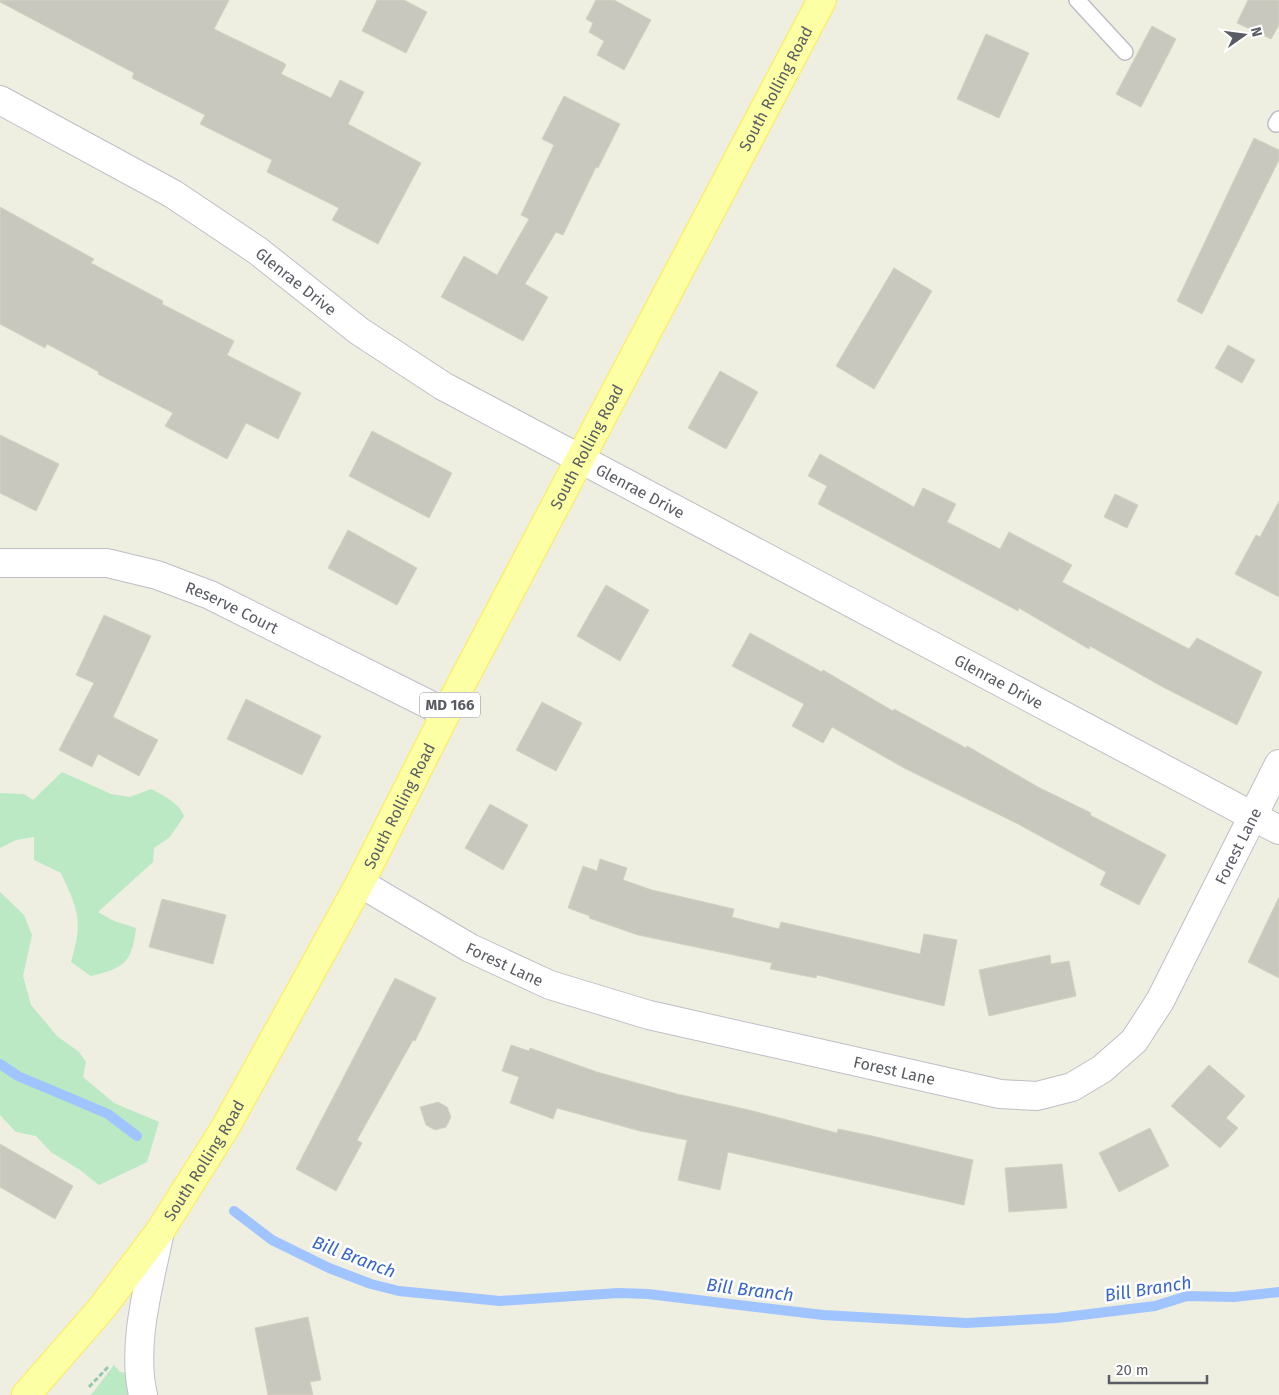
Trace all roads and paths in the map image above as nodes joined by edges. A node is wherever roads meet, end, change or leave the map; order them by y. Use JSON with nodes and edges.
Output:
{"nodes":[{"id":1,"x":822,"y":0,"type":"edge"},
{"id":2,"x":1077,"y":0,"type":"edge"},
{"id":3,"x":1125,"y":52,"type":"dead end"},
{"id":4,"x":0,"y":100,"type":"edge"},
{"id":5,"x":581,"y":460,"type":"junction"},
{"id":6,"x":0,"y":563,"type":"edge"},
{"id":7,"x":446,"y":713,"type":"junction"},
{"id":8,"x":1279,"y":764,"type":"edge"},
{"id":9,"x":1252,"y":816,"type":"junction"},
{"id":10,"x":1279,"y":830,"type":"edge"},
{"id":11,"x":360,"y":883,"type":"junction"},
{"id":12,"x":160,"y":1231,"type":"junction"},
{"id":13,"x":115,"y":1360,"type":"dead end"},
{"id":14,"x":90,"y":1387,"type":"dead end"},
{"id":15,"x":37,"y":1391,"type":"edge"},
{"id":16,"x":144,"y":1395,"type":"edge"}],
"edges":[{"from":1,"to":5,"type":"main road","name":"South Rolling Road","number":"MD 166"},
{"from":2,"to":3,"type":"lane"},
{"from":4,"to":5,"type":"street","name":"Glenrae Drive"},
{"from":5,"to":7,"type":"main road","name":"South Rolling Road","number":"MD 166"},
{"from":5,"to":9,"type":"street","name":"Glenrae Drive"},
{"from":6,"to":7,"type":"street","name":"Reserve Court"},
{"from":7,"to":11,"type":"main road","name":"South Rolling Road","number":"MD 166"},
{"from":8,"to":9,"type":"street","name":"Forest Lane"},
{"from":9,"to":10,"type":"street","name":"Glenrae Drive"},
{"from":9,"to":11,"type":"street","name":"Forest Lane"},
{"from":11,"to":12,"type":"main road","name":"South Rolling Road","number":"MD 166"},
{"from":12,"to":15,"type":"main road","name":"South Rolling Road","number":"MD 166"},
{"from":12,"to":16,"type":"street"},
{"from":13,"to":14,"type":"path"}]}
